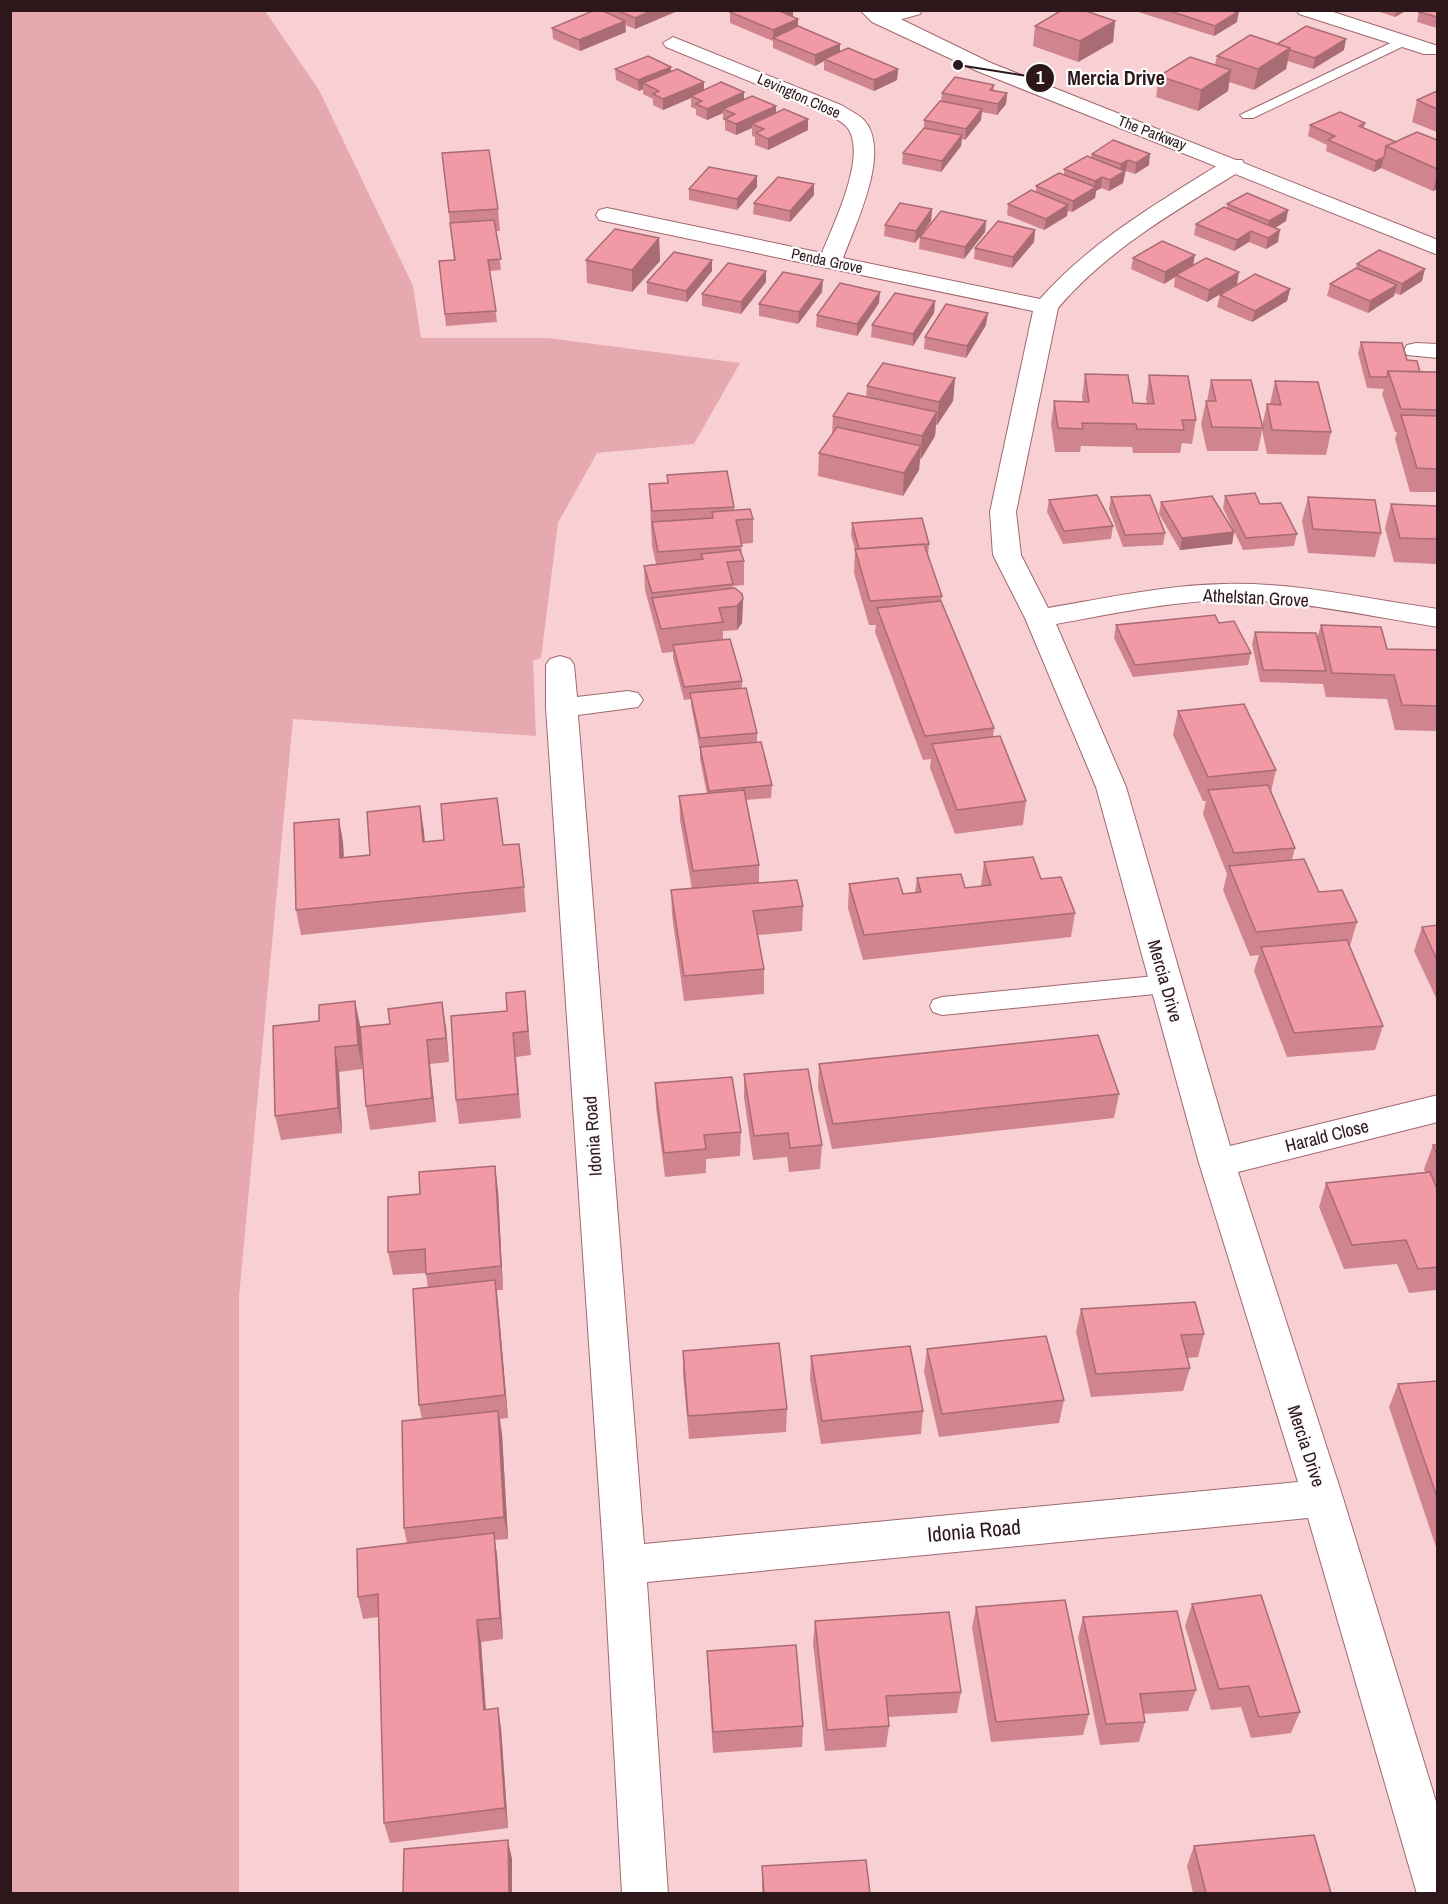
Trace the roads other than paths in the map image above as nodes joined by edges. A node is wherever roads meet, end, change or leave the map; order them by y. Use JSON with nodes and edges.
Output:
{"nodes":[{"id":1,"x":913,"y":10,"type":"edge"},
{"id":2,"x":1306,"y":10,"type":"edge"},
{"id":3,"x":875,"y":15,"type":"edge"},
{"id":4,"x":693,"y":34,"type":"dead end"},
{"id":5,"x":1403,"y":41,"type":"junction"},
{"id":6,"x":1431,"y":50,"type":"dead end"},
{"id":7,"x":1248,"y":115,"type":"dead end"},
{"id":8,"x":1234,"y":165,"type":"junction"},
{"id":9,"x":607,"y":215,"type":"dead end"},
{"id":10,"x":1437,"y":248,"type":"edge"},
{"id":11,"x":830,"y":262,"type":"junction"},
{"id":12,"x":1046,"y":307,"type":"junction"},
{"id":13,"x":1039,"y":618,"type":"junction"},
{"id":14,"x":1437,"y":618,"type":"edge"},
{"id":15,"x":560,"y":665,"type":"dead end"},
{"id":16,"x":628,"y":700,"type":"dead end"},
{"id":17,"x":561,"y":708,"type":"junction"},
{"id":18,"x":1166,"y":984,"type":"junction"},
{"id":19,"x":942,"y":1005,"type":"dead end"},
{"id":20,"x":1437,"y":1108,"type":"edge"},
{"id":21,"x":1216,"y":1162,"type":"junction"},
{"id":22,"x":1323,"y":1498,"type":"junction"},
{"id":23,"x":625,"y":1564,"type":"junction"},
{"id":24,"x":1437,"y":1887,"type":"edge"},
{"id":25,"x":645,"y":1893,"type":"edge"}],
"edges":[{"from":1,"to":3,"type":"street"},
{"from":2,"to":5,"type":"street"},
{"from":3,"to":8,"type":"street","name":"The Parkway"},
{"from":4,"to":11,"type":"street","name":"Levington Close"},
{"from":5,"to":6,"type":"street"},
{"from":5,"to":7,"type":"lane"},
{"from":8,"to":10,"type":"street","name":"The Parkway"},
{"from":8,"to":12,"type":"street","name":"Mercia Drive"},
{"from":9,"to":11,"type":"street","name":"Penda Grove"},
{"from":11,"to":12,"type":"street","name":"Penda Grove"},
{"from":12,"to":13,"type":"street","name":"Mercia Drive"},
{"from":13,"to":14,"type":"street","name":"Athelstan Grove"},
{"from":13,"to":18,"type":"street","name":"Mercia Drive"},
{"from":15,"to":17,"type":"street","name":"Idonia Road"},
{"from":16,"to":17,"type":"street"},
{"from":17,"to":23,"type":"street","name":"Idonia Road"},
{"from":18,"to":19,"type":"lane"},
{"from":18,"to":21,"type":"street","name":"Mercia Drive"},
{"from":20,"to":21,"type":"street","name":"Harald Close"},
{"from":21,"to":22,"type":"street","name":"Mercia Drive"},
{"from":22,"to":23,"type":"street","name":"Idonia Road"},
{"from":22,"to":24,"type":"street","name":"Mercia Drive"},
{"from":23,"to":25,"type":"street","name":"Idonia Road"}]}
